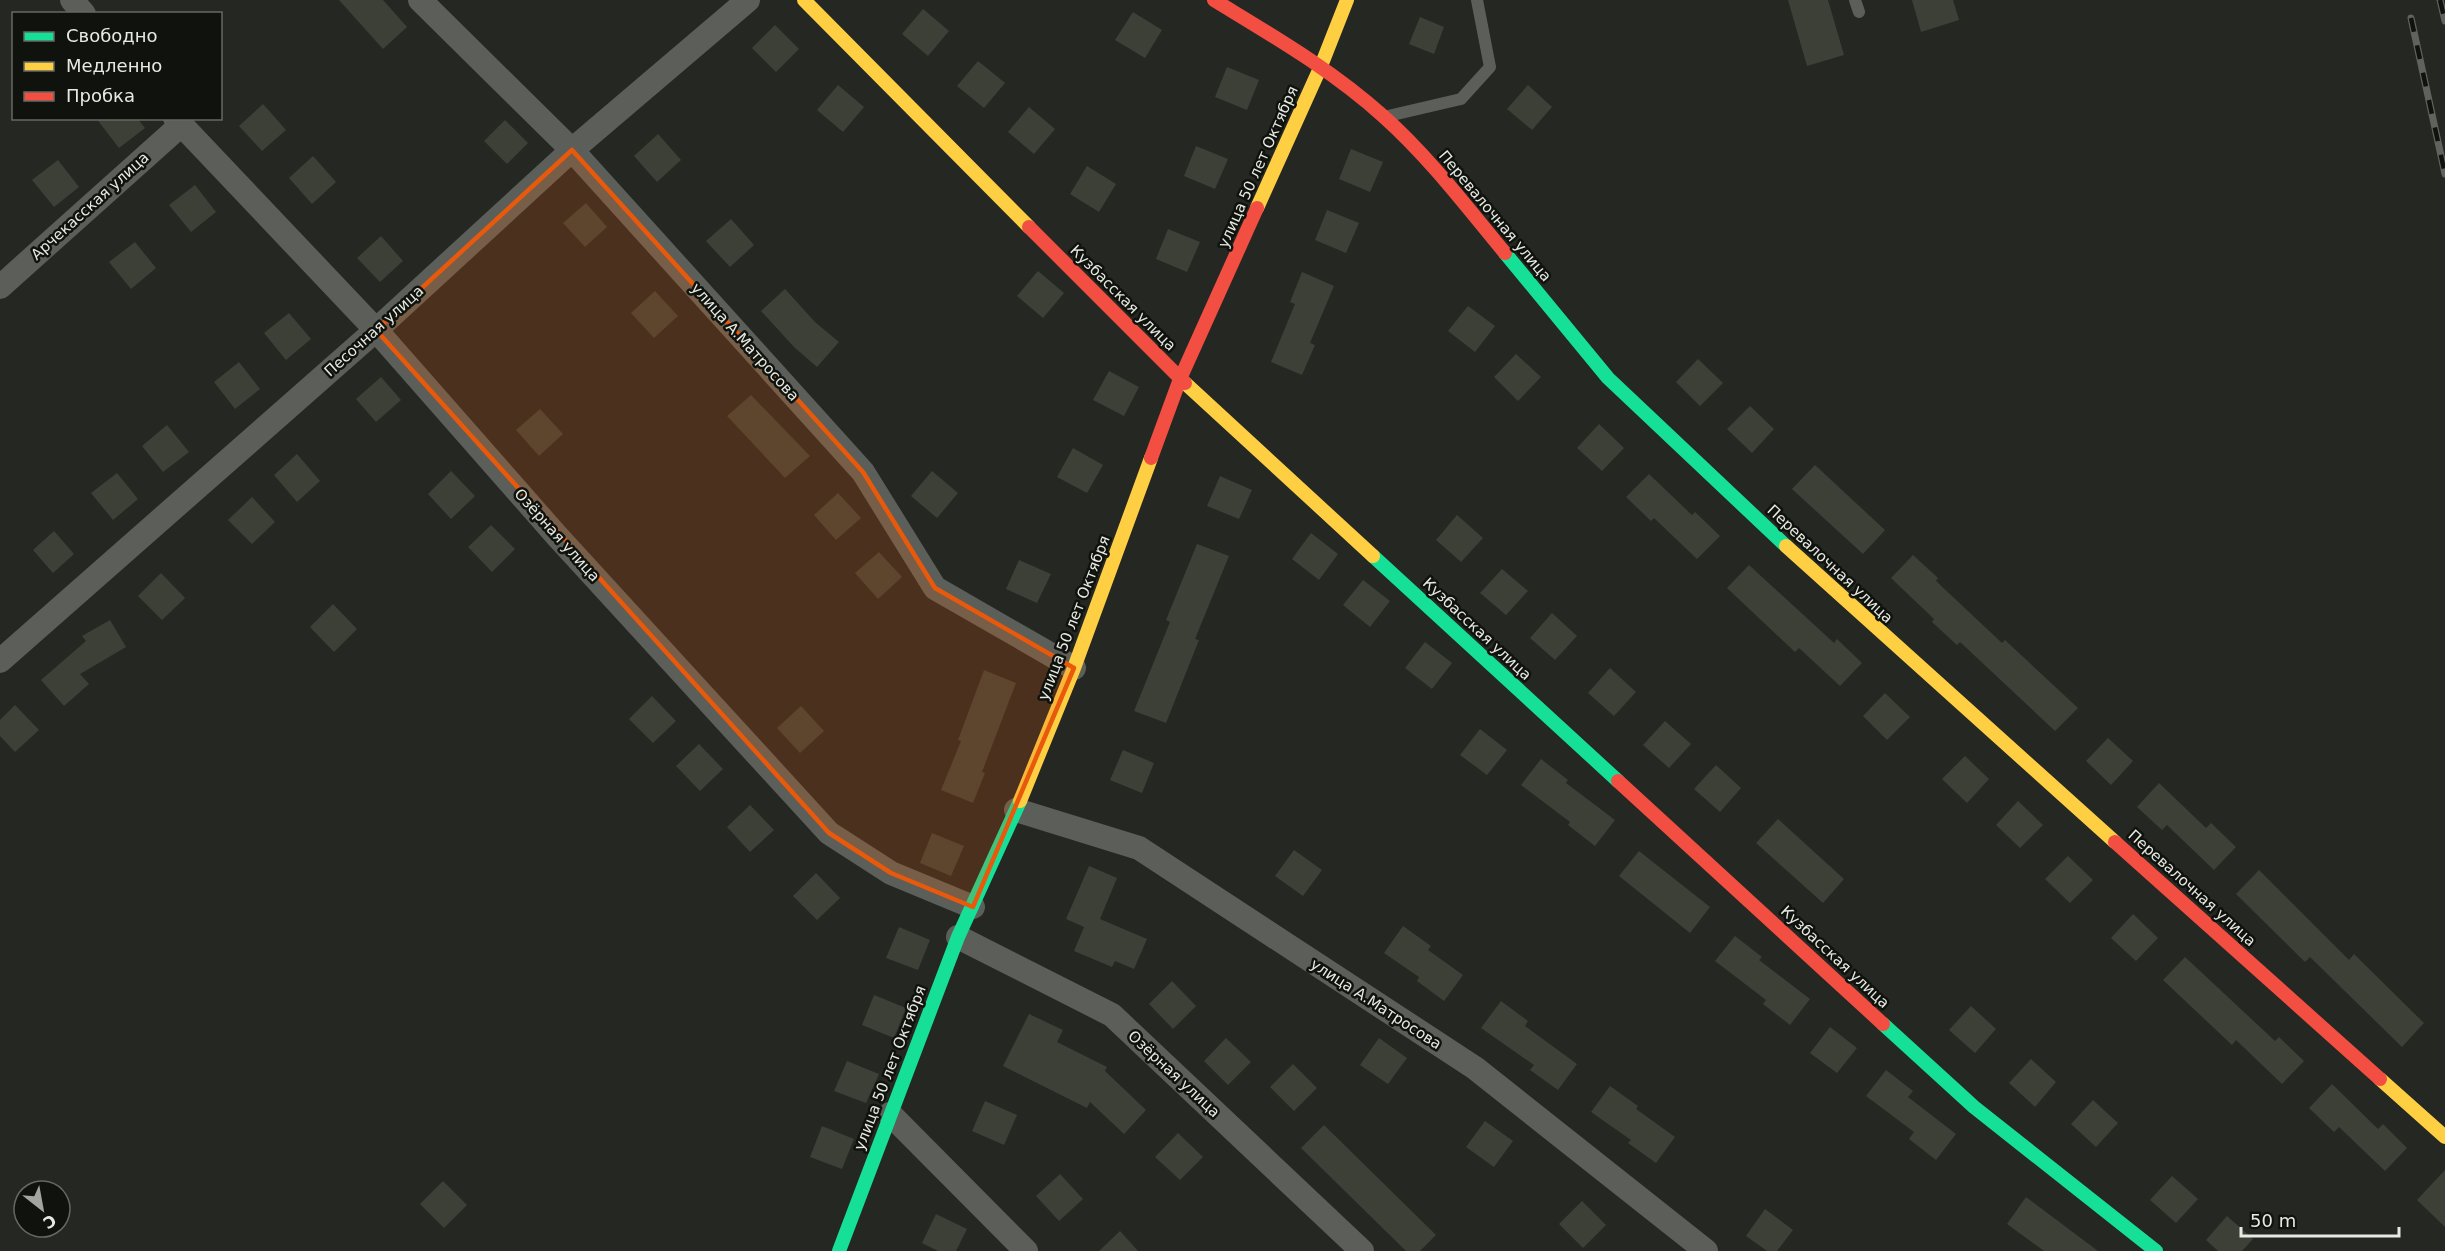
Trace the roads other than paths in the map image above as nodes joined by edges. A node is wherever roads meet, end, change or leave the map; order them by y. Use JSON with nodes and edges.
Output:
{"nodes":[{"id":1,"x":72,"y":0,"type":"edge"},
{"id":2,"x":420,"y":0,"type":"edge"},
{"id":3,"x":748,"y":0,"type":"edge"},
{"id":4,"x":804,"y":0,"type":"edge"},
{"id":5,"x":1214,"y":0,"type":"edge"},
{"id":6,"x":1347,"y":0,"type":"edge"},
{"id":7,"x":1477,"y":0,"type":"edge"},
{"id":8,"x":82,"y":12,"type":"edge"},
{"id":9,"x":1321,"y":66,"type":"junction"},
{"id":10,"x":1384,"y":117,"type":"junction"},
{"id":11,"x":178,"y":122,"type":"edge"},
{"id":12,"x":572,"y":150,"type":"junction"},
{"id":13,"x":0,"y":287,"type":"edge"},
{"id":14,"x":376,"y":330,"type":"junction"},
{"id":15,"x":1180,"y":379,"type":"junction"},
{"id":16,"x":0,"y":661,"type":"edge"},
{"id":17,"x":1074,"y":668,"type":"junction"},
{"id":18,"x":1016,"y":810,"type":"junction"},
{"id":19,"x":973,"y":907,"type":"junction"},
{"id":20,"x":958,"y":937,"type":"junction"},
{"id":21,"x":890,"y":1114,"type":"junction"},
{"id":22,"x":2445,"y":1137,"type":"edge"},
{"id":23,"x":838,"y":1251,"type":"edge"},
{"id":24,"x":1026,"y":1251,"type":"edge"},
{"id":25,"x":1362,"y":1251,"type":"edge"},
{"id":26,"x":1706,"y":1251,"type":"edge"},
{"id":27,"x":2156,"y":1251,"type":"edge"}],
"edges":[{"from":1,"to":8,"type":"street"},
{"from":2,"to":12,"type":"street","name":"улица А.Матросова"},
{"from":3,"to":12,"type":"street","name":"Песочная улица"},
{"from":4,"to":15,"type":"street","name":"Кузбасская улица"},
{"from":5,"to":9,"type":"street","name":"Перевалочная улица"},
{"from":6,"to":9,"type":"street","name":"улица 50 лет Октября"},
{"from":7,"to":10,"type":"lane"},
{"from":9,"to":10,"type":"street","name":"Перевалочная улица"},
{"from":9,"to":15,"type":"street","name":"улица 50 лет Октября"},
{"from":10,"to":22,"type":"street","name":"Перевалочная улица"},
{"from":11,"to":13,"type":"street","name":"Арчекасская улица"},
{"from":11,"to":14,"type":"street","name":"Озёрная улица"},
{"from":12,"to":14,"type":"street","name":"Песочная улица"},
{"from":12,"to":17,"type":"street","name":"улица А.Матросова"},
{"from":14,"to":16,"type":"street","name":"Песочная улица"},
{"from":14,"to":19,"type":"street","name":"Озёрная улица"},
{"from":15,"to":17,"type":"street","name":"улица 50 лет Октября"},
{"from":15,"to":27,"type":"street","name":"Кузбасская улица"},
{"from":17,"to":18,"type":"street","name":"улица 50 лет Октября"},
{"from":18,"to":19,"type":"street","name":"улица 50 лет Октября"},
{"from":18,"to":26,"type":"street","name":"улица А.Матросова"},
{"from":19,"to":20,"type":"street","name":"улица 50 лет Октября"},
{"from":20,"to":21,"type":"street","name":"улица 50 лет Октября"},
{"from":20,"to":25,"type":"street","name":"Озёрная улица"},
{"from":21,"to":23,"type":"street","name":"улица 50 лет Октября"},
{"from":21,"to":24,"type":"street"}]}
